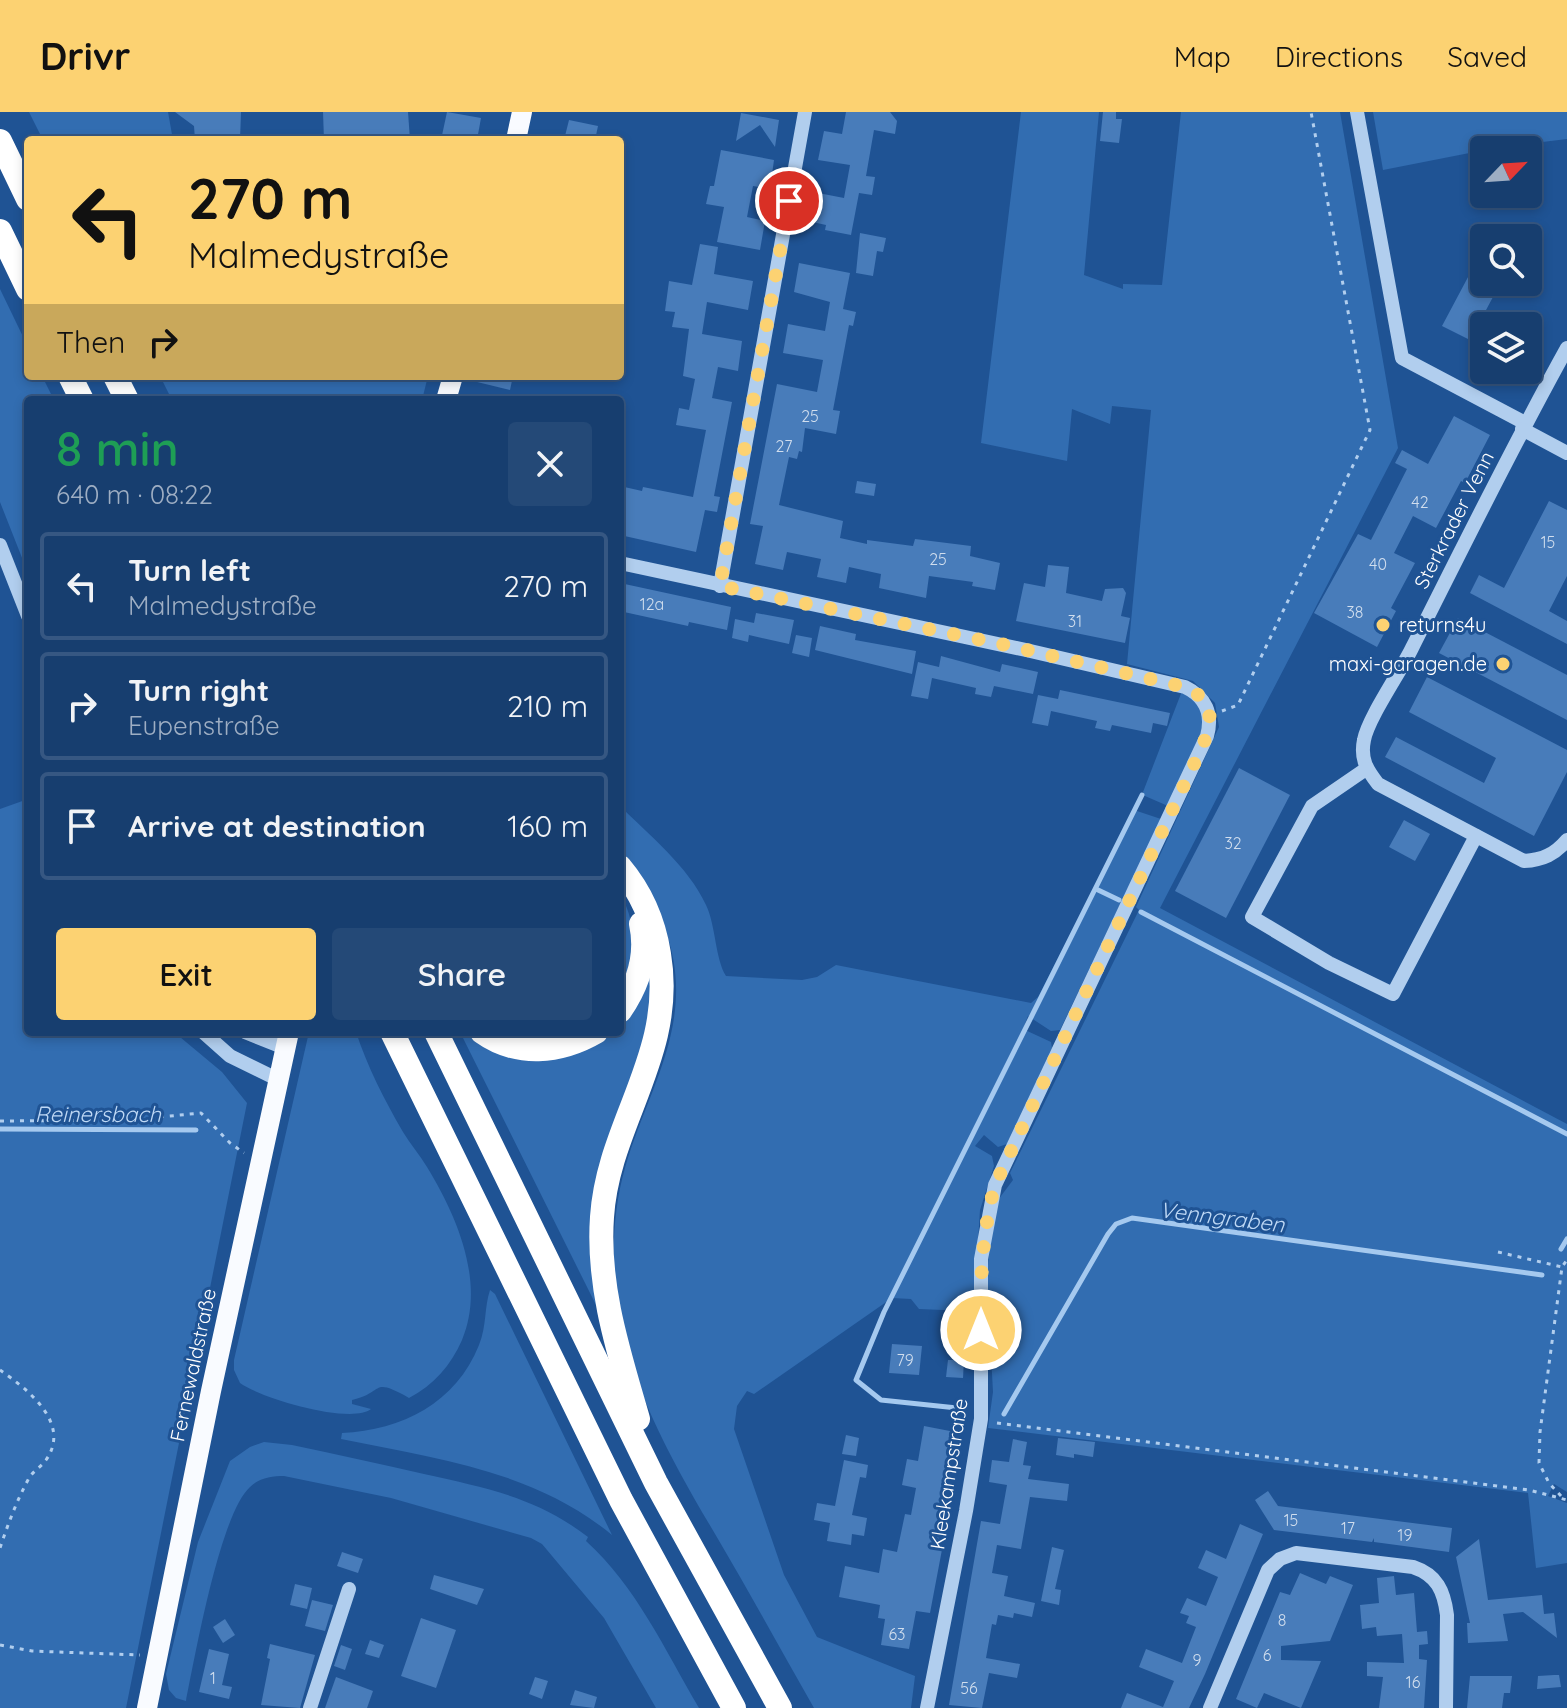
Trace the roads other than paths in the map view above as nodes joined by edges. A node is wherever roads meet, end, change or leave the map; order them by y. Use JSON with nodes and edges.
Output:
{"nodes":[{"id":1,"x":522,"y":112,"type":"edge"},
{"id":2,"x":805,"y":112,"type":"edge"},
{"id":3,"x":1357,"y":112,"type":"edge"},
{"id":4,"x":517,"y":136,"type":"edge"},
{"id":5,"x":0,"y":141,"type":"edge"},
{"id":6,"x":24,"y":191,"type":"edge"},
{"id":7,"x":0,"y":231,"type":"edge"},
{"id":8,"x":24,"y":281,"type":"edge"},
{"id":9,"x":1567,"y":348,"type":"edge"},
{"id":10,"x":1524,"y":426,"type":"junction"},
{"id":11,"x":1567,"y":453,"type":"edge"},
{"id":12,"x":0,"y":545,"type":"edge"},
{"id":13,"x":624,"y":564,"type":"edge"},
{"id":14,"x":720,"y":586,"type":"junction"},
{"id":15,"x":24,"y":606,"type":"edge"},
{"id":16,"x":1366,"y":769,"type":"junction"},
{"id":17,"x":1476,"y":836,"type":"junction"},
{"id":18,"x":1567,"y":840,"type":"edge"},
{"id":19,"x":624,"y":873,"type":"edge"},
{"id":20,"x":624,"y":890,"type":"edge"},
{"id":21,"x":624,"y":1003,"type":"edge"},
{"id":22,"x":208,"y":1036,"type":"edge"},
{"id":23,"x":266,"y":1036,"type":"edge"},
{"id":24,"x":394,"y":1036,"type":"edge"},
{"id":25,"x":438,"y":1036,"type":"edge"},
{"id":26,"x":490,"y":1036,"type":"edge"},
{"id":27,"x":587,"y":1036,"type":"edge"},
{"id":28,"x":287,"y":1040,"type":"edge"},
{"id":29,"x":279,"y":1080,"type":"junction"},
{"id":30,"x":656,"y":1483,"type":"junction"},
{"id":31,"x":349,"y":1589,"type":"dead end"},
{"id":32,"x":147,"y":1708,"type":"edge"},
{"id":33,"x":310,"y":1708,"type":"edge"},
{"id":34,"x":734,"y":1708,"type":"edge"},
{"id":35,"x":780,"y":1708,"type":"edge"},
{"id":36,"x":927,"y":1708,"type":"edge"},
{"id":37,"x":1210,"y":1708,"type":"edge"},
{"id":38,"x":1446,"y":1708,"type":"edge"}],
"edges":[{"from":1,"to":4,"type":"main road"},
{"from":2,"to":14,"type":"street"},
{"from":3,"to":10,"type":"street"},
{"from":5,"to":6,"type":"highway"},
{"from":7,"to":8,"type":"highway"},
{"from":9,"to":10,"type":"street","name":"Sterkrader Venn"},
{"from":10,"to":11,"type":"street"},
{"from":10,"to":16,"type":"street","name":"Sterkrader Venn"},
{"from":12,"to":15,"type":"street"},
{"from":13,"to":14,"type":"street"},
{"from":14,"to":36,"type":"street","name":"Kleekampstraße"},
{"from":16,"to":17,"type":"street"},
{"from":16,"to":17,"type":"street"},
{"from":17,"to":18,"type":"street"},
{"from":19,"to":30,"type":"highway"},
{"from":20,"to":21,"type":"highway"},
{"from":22,"to":29,"type":"street"},
{"from":23,"to":28,"type":"street"},
{"from":24,"to":34,"type":"highway"},
{"from":25,"to":30,"type":"highway"},
{"from":26,"to":27,"type":"highway"},
{"from":28,"to":29,"type":"main road","name":"Fernewaldstraße"},
{"from":29,"to":32,"type":"main road","name":"Fernewaldstraße"},
{"from":30,"to":35,"type":"highway"},
{"from":31,"to":33,"type":"street"},
{"from":37,"to":38,"type":"street"}]}
